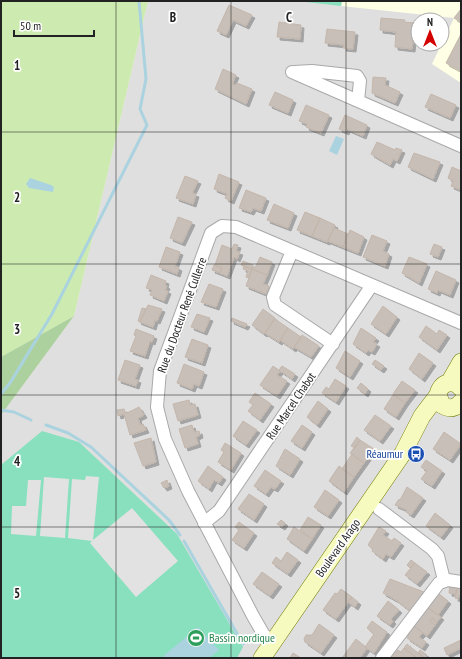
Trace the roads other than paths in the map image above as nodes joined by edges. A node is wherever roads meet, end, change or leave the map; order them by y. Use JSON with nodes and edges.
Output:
{"nodes":[{"id":1,"x":358,"y":101,"type":"junction"},
{"id":2,"x":461,"y":146,"type":"edge"},
{"id":3,"x":292,"y":251,"type":"junction"},
{"id":4,"x":372,"y":285,"type":"junction"},
{"id":5,"x":461,"y":323,"type":"edge"},
{"id":6,"x":333,"y":344,"type":"junction"},
{"id":7,"x":461,"y":362,"type":"edge"},
{"id":8,"x":453,"y":399,"type":"edge"},
{"id":9,"x":379,"y":509,"type":"dead end"},
{"id":10,"x":204,"y":522,"type":"junction"},
{"id":11,"x":444,"y":580,"type":"junction"},
{"id":12,"x":461,"y":582,"type":"edge"},
{"id":13,"x":273,"y":641,"type":"junction"},
{"id":14,"x":262,"y":658,"type":"edge"},
{"id":15,"x":382,"y":658,"type":"edge"}],
"edges":[{"from":1,"to":1,"type":"street"},
{"from":1,"to":2,"type":"street"},
{"from":3,"to":4,"type":"street","name":"Rue du Docteur René Cullerre"},
{"from":3,"to":6,"type":"street"},
{"from":3,"to":10,"type":"street","name":"Rue du Docteur René Cullerre"},
{"from":4,"to":5,"type":"street","name":"Rue du Docteur René Cullerre"},
{"from":4,"to":6,"type":"street","name":"Rue Marcel Chabot"},
{"from":6,"to":10,"type":"street","name":"Rue Marcel Chabot"},
{"from":7,"to":8,"type":"main road","name":"Boulevard Arago"},
{"from":8,"to":13,"type":"main road","name":"Boulevard Arago"},
{"from":9,"to":11,"type":"street"},
{"from":10,"to":13,"type":"street","name":"Rue du Docteur René Cullerre"},
{"from":11,"to":12,"type":"street"},
{"from":11,"to":15,"type":"street"},
{"from":13,"to":14,"type":"main road","name":"Boulevard Arago"}]}
